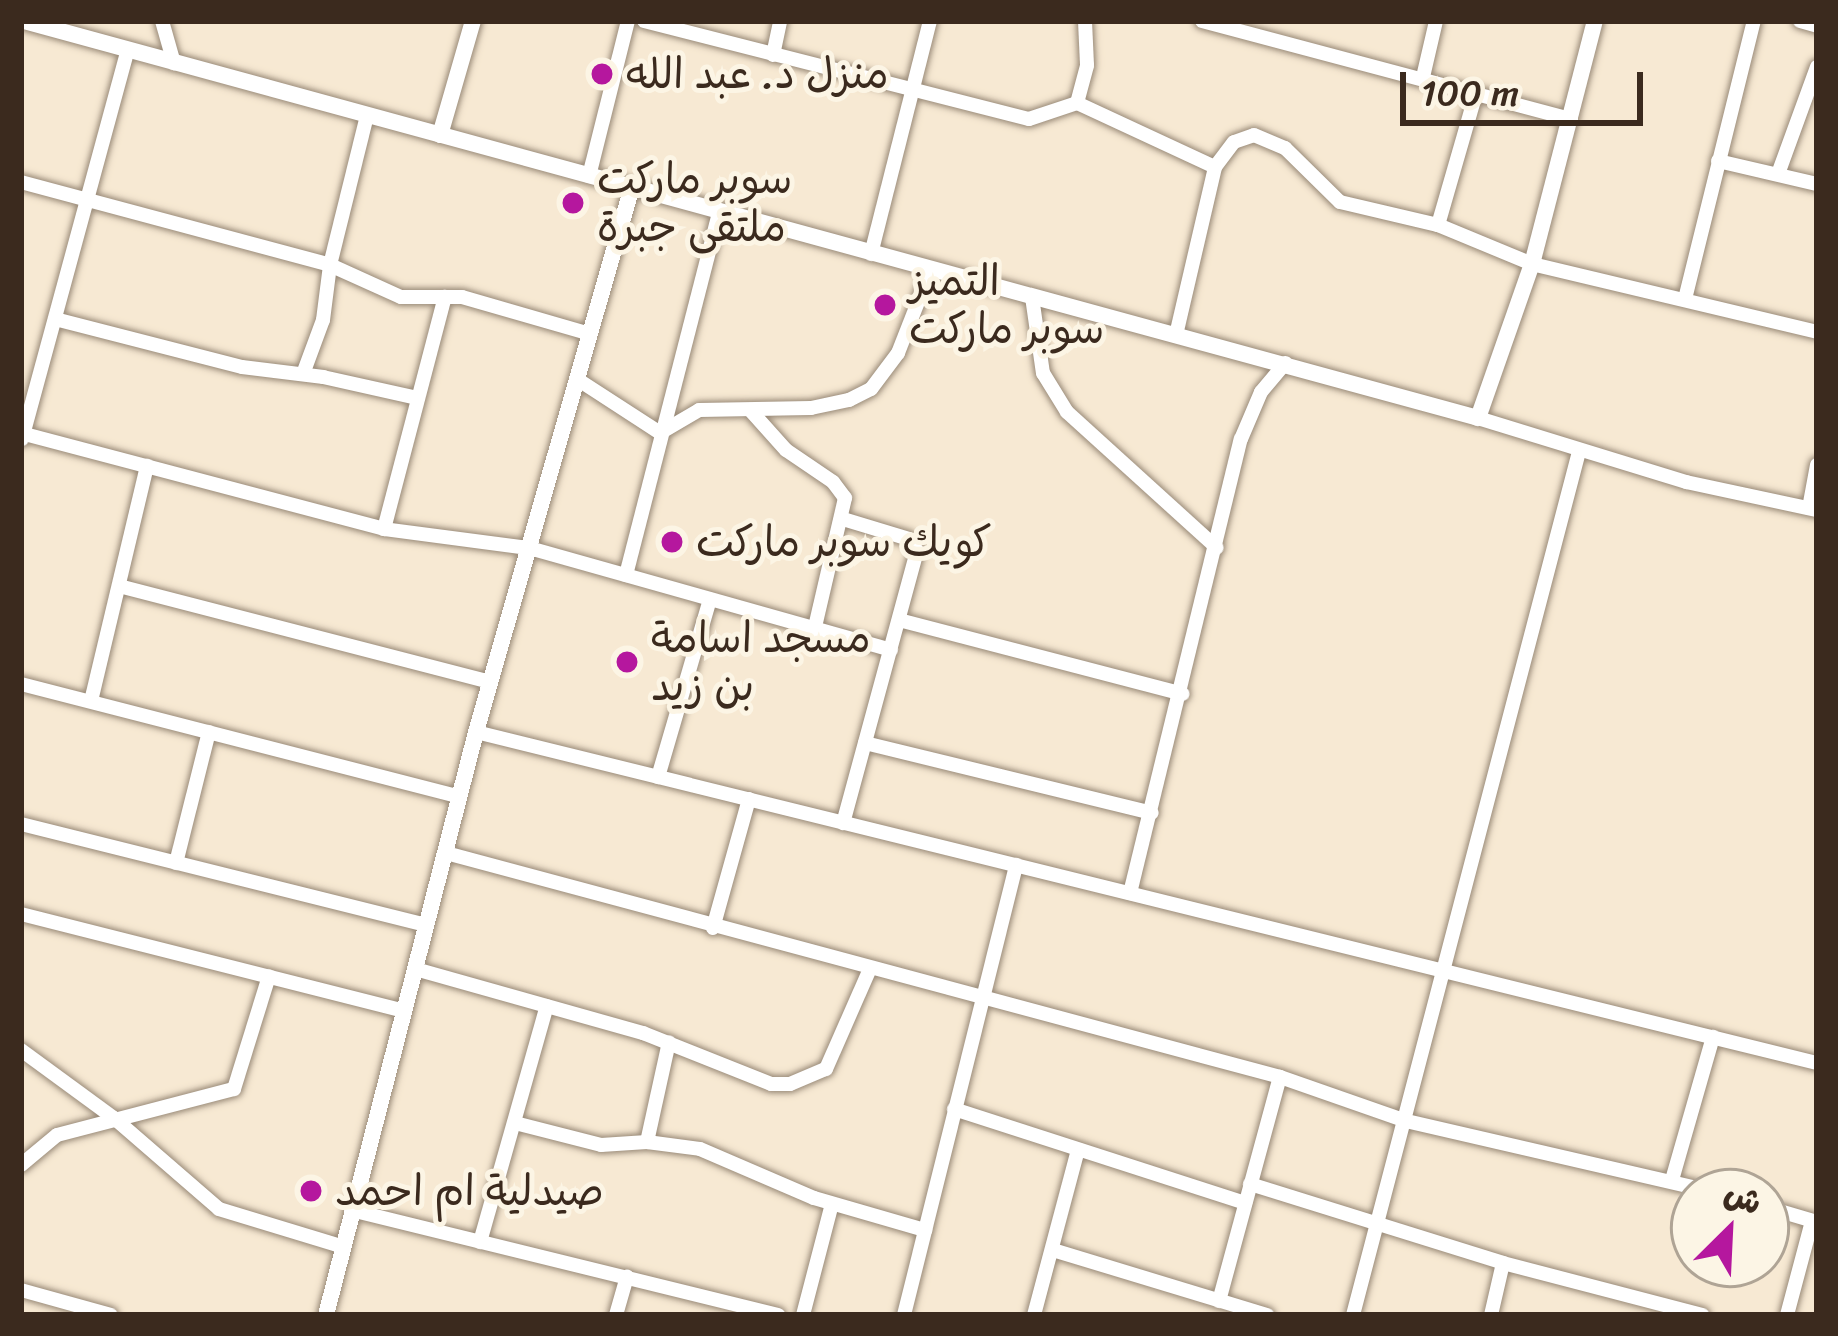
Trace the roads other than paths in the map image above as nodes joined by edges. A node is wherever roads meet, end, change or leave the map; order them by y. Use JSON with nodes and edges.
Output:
{"nodes":[{"id":1,"x":24,"y":21,"type":"edge"},
{"id":2,"x":162,"y":21,"type":"edge"},
{"id":3,"x":473,"y":21,"type":"edge"},
{"id":4,"x":628,"y":21,"type":"edge"},
{"id":5,"x":644,"y":21,"type":"edge"},
{"id":6,"x":780,"y":21,"type":"edge"},
{"id":7,"x":930,"y":21,"type":"edge"},
{"id":8,"x":1085,"y":21,"type":"edge"},
{"id":9,"x":1202,"y":21,"type":"edge"},
{"id":10,"x":1436,"y":21,"type":"edge"},
{"id":11,"x":1594,"y":21,"type":"edge"},
{"id":12,"x":1754,"y":21,"type":"edge"},
{"id":13,"x":1800,"y":21,"type":"edge"},
{"id":14,"x":51,"y":24,"type":"edge"},
{"id":15,"x":1817,"y":26,"type":"edge"},
{"id":16,"x":128,"y":50,"type":"junction"},
{"id":17,"x":773,"y":55,"type":"junction"},
{"id":18,"x":174,"y":63,"type":"junction"},
{"id":19,"x":1817,"y":67,"type":"edge"},
{"id":20,"x":1423,"y":77,"type":"junction"},
{"id":21,"x":911,"y":90,"type":"junction"},
{"id":22,"x":1476,"y":93,"type":"junction"},
{"id":23,"x":1077,"y":103,"type":"junction"},
{"id":24,"x":367,"y":116,"type":"junction"},
{"id":25,"x":1571,"y":119,"type":"junction"},
{"id":26,"x":440,"y":135,"type":"junction"},
{"id":27,"x":1718,"y":161,"type":"junction"},
{"id":28,"x":1215,"y":167,"type":"junction"},
{"id":29,"x":1778,"y":174,"type":"junction"},
{"id":30,"x":589,"y":176,"type":"junction"},
{"id":31,"x":21,"y":182,"type":"edge"},
{"id":32,"x":1817,"y":184,"type":"edge"},
{"id":33,"x":632,"y":188,"type":"junction"},
{"id":34,"x":86,"y":197,"type":"junction"},
{"id":35,"x":719,"y":212,"type":"junction"},
{"id":36,"x":1438,"y":225,"type":"junction"},
{"id":37,"x":871,"y":254,"type":"junction"},
{"id":38,"x":1532,"y":264,"type":"junction"},
{"id":39,"x":330,"y":265,"type":"junction"},
{"id":40,"x":931,"y":269,"type":"junction"},
{"id":41,"x":445,"y":297,"type":"junction"},
{"id":42,"x":1032,"y":297,"type":"junction"},
{"id":43,"x":1685,"y":299,"type":"junction"},
{"id":44,"x":55,"y":319,"type":"junction"},
{"id":45,"x":1817,"y":332,"type":"edge"},
{"id":46,"x":590,"y":334,"type":"junction"},
{"id":47,"x":1176,"y":335,"type":"junction"},
{"id":48,"x":1285,"y":363,"type":"junction"},
{"id":49,"x":303,"y":374,"type":"junction"},
{"id":50,"x":577,"y":379,"type":"junction"},
{"id":51,"x":417,"y":398,"type":"junction"},
{"id":52,"x":752,"y":411,"type":"junction"},
{"id":53,"x":1478,"y":418,"type":"junction"},
{"id":54,"x":659,"y":433,"type":"junction"},
{"id":55,"x":22,"y":436,"type":"edge"},
{"id":56,"x":1579,"y":452,"type":"junction"},
{"id":57,"x":1817,"y":465,"type":"edge"},
{"id":58,"x":147,"y":466,"type":"junction"},
{"id":59,"x":1813,"y":509,"type":"edge"},
{"id":60,"x":843,"y":519,"type":"junction"},
{"id":61,"x":384,"y":529,"type":"junction"},
{"id":62,"x":529,"y":548,"type":"junction"},
{"id":63,"x":1217,"y":548,"type":"junction"},
{"id":64,"x":626,"y":575,"type":"junction"},
{"id":65,"x":119,"y":586,"type":"junction"},
{"id":66,"x":710,"y":599,"type":"junction"},
{"id":67,"x":899,"y":620,"type":"junction"},
{"id":68,"x":814,"y":631,"type":"junction"},
{"id":69,"x":891,"y":650,"type":"junction"},
{"id":70,"x":489,"y":682,"type":"junction"},
{"id":71,"x":21,"y":684,"type":"edge"},
{"id":72,"x":1183,"y":694,"type":"junction"},
{"id":73,"x":91,"y":701,"type":"junction"},
{"id":74,"x":209,"y":732,"type":"junction"},
{"id":75,"x":476,"y":732,"type":"junction"},
{"id":76,"x":865,"y":743,"type":"junction"},
{"id":77,"x":658,"y":777,"type":"junction"},
{"id":78,"x":460,"y":797,"type":"junction"},
{"id":79,"x":749,"y":799,"type":"junction"},
{"id":80,"x":1151,"y":813,"type":"junction"},
{"id":81,"x":843,"y":823,"type":"junction"},
{"id":82,"x":21,"y":824,"type":"edge"},
{"id":83,"x":446,"y":853,"type":"junction"},
{"id":84,"x":176,"y":863,"type":"junction"},
{"id":85,"x":1016,"y":865,"type":"junction"},
{"id":86,"x":1130,"y":893,"type":"junction"},
{"id":87,"x":21,"y":914,"type":"edge"},
{"id":88,"x":425,"y":925,"type":"junction"},
{"id":89,"x":713,"y":928,"type":"junction"},
{"id":90,"x":415,"y":969,"type":"junction"},
{"id":91,"x":870,"y":969,"type":"junction"},
{"id":92,"x":1445,"y":971,"type":"junction"},
{"id":93,"x":269,"y":976,"type":"junction"},
{"id":94,"x":984,"y":997,"type":"junction"},
{"id":95,"x":547,"y":1006,"type":"junction"},
{"id":96,"x":403,"y":1011,"type":"junction"},
{"id":97,"x":1713,"y":1037,"type":"junction"},
{"id":98,"x":669,"y":1042,"type":"junction"},
{"id":99,"x":21,"y":1050,"type":"edge"},
{"id":100,"x":1817,"y":1063,"type":"edge"},
{"id":101,"x":1280,"y":1077,"type":"junction"},
{"id":102,"x":954,"y":1109,"type":"junction"},
{"id":103,"x":114,"y":1118,"type":"junction"},
{"id":104,"x":1406,"y":1121,"type":"junction"},
{"id":105,"x":515,"y":1123,"type":"junction"},
{"id":106,"x":647,"y":1142,"type":"junction"},
{"id":107,"x":1078,"y":1150,"type":"junction"},
{"id":108,"x":21,"y":1165,"type":"edge"},
{"id":109,"x":1675,"y":1168,"type":"edge"},
{"id":110,"x":1670,"y":1180,"type":"edge"},
{"id":111,"x":1250,"y":1184,"type":"junction"},
{"id":112,"x":1245,"y":1203,"type":"junction"},
{"id":113,"x":832,"y":1204,"type":"junction"},
{"id":114,"x":351,"y":1210,"type":"junction"},
{"id":115,"x":1814,"y":1221,"type":"edge"},
{"id":116,"x":1376,"y":1222,"type":"junction"},
{"id":117,"x":925,"y":1230,"type":"junction"},
{"id":118,"x":480,"y":1242,"type":"junction"},
{"id":119,"x":341,"y":1246,"type":"junction"},
{"id":120,"x":1054,"y":1250,"type":"junction"},
{"id":121,"x":1504,"y":1263,"type":"junction"},
{"id":122,"x":626,"y":1277,"type":"junction"},
{"id":123,"x":21,"y":1290,"type":"edge"},
{"id":124,"x":1219,"y":1301,"type":"junction"},
{"id":125,"x":111,"y":1315,"type":"edge"},
{"id":126,"x":326,"y":1315,"type":"edge"},
{"id":127,"x":616,"y":1315,"type":"edge"},
{"id":128,"x":778,"y":1315,"type":"edge"},
{"id":129,"x":802,"y":1315,"type":"edge"},
{"id":130,"x":904,"y":1315,"type":"edge"},
{"id":131,"x":1034,"y":1315,"type":"edge"},
{"id":132,"x":1267,"y":1315,"type":"edge"},
{"id":133,"x":1353,"y":1315,"type":"edge"},
{"id":134,"x":1491,"y":1315,"type":"edge"},
{"id":135,"x":1702,"y":1315,"type":"edge"},
{"id":136,"x":1787,"y":1315,"type":"edge"}],
"edges":[{"from":1,"to":14,"type":"street"},
{"from":2,"to":18,"type":"street"},
{"from":3,"to":26,"type":"street"},
{"from":4,"to":30,"type":"street"},
{"from":5,"to":17,"type":"street"},
{"from":6,"to":17,"type":"street"},
{"from":7,"to":21,"type":"street"},
{"from":8,"to":23,"type":"street"},
{"from":9,"to":20,"type":"street"},
{"from":10,"to":20,"type":"street"},
{"from":11,"to":25,"type":"street"},
{"from":12,"to":27,"type":"street"},
{"from":13,"to":15,"type":"street"},
{"from":14,"to":16,"type":"street"},
{"from":16,"to":18,"type":"street"},
{"from":16,"to":34,"type":"street"},
{"from":17,"to":21,"type":"street"},
{"from":18,"to":24,"type":"street"},
{"from":19,"to":29,"type":"street"},
{"from":20,"to":22,"type":"street"},
{"from":21,"to":23,"type":"street"},
{"from":21,"to":37,"type":"street"},
{"from":22,"to":25,"type":"street"},
{"from":22,"to":36,"type":"street"},
{"from":23,"to":28,"type":"street"},
{"from":24,"to":26,"type":"street"},
{"from":24,"to":39,"type":"street"},
{"from":25,"to":38,"type":"street"},
{"from":26,"to":30,"type":"street"},
{"from":27,"to":29,"type":"street"},
{"from":27,"to":43,"type":"street"},
{"from":28,"to":36,"type":"street"},
{"from":28,"to":47,"type":"street"},
{"from":29,"to":32,"type":"street"},
{"from":30,"to":33,"type":"street"},
{"from":31,"to":34,"type":"street"},
{"from":33,"to":35,"type":"street"},
{"from":33,"to":46,"type":"street"},
{"from":34,"to":39,"type":"street"},
{"from":34,"to":44,"type":"street"},
{"from":35,"to":37,"type":"street"},
{"from":35,"to":54,"type":"street"},
{"from":36,"to":38,"type":"street"},
{"from":37,"to":40,"type":"street"},
{"from":38,"to":43,"type":"street"},
{"from":38,"to":53,"type":"street"},
{"from":39,"to":41,"type":"street"},
{"from":39,"to":49,"type":"street"},
{"from":40,"to":42,"type":"street"},
{"from":40,"to":52,"type":"street"},
{"from":41,"to":46,"type":"street"},
{"from":41,"to":51,"type":"street"},
{"from":42,"to":47,"type":"street"},
{"from":42,"to":63,"type":"street"},
{"from":43,"to":45,"type":"street"},
{"from":44,"to":49,"type":"street"},
{"from":44,"to":55,"type":"street"},
{"from":46,"to":50,"type":"street"},
{"from":47,"to":48,"type":"street"},
{"from":48,"to":53,"type":"street"},
{"from":48,"to":63,"type":"street"},
{"from":49,"to":51,"type":"street"},
{"from":50,"to":54,"type":"street"},
{"from":50,"to":62,"type":"street"},
{"from":51,"to":61,"type":"street"},
{"from":52,"to":54,"type":"street"},
{"from":52,"to":60,"type":"street"},
{"from":53,"to":56,"type":"street"},
{"from":54,"to":64,"type":"street"},
{"from":55,"to":58,"type":"street"},
{"from":56,"to":59,"type":"street"},
{"from":56,"to":92,"type":"street"},
{"from":57,"to":59,"type":"street"},
{"from":58,"to":61,"type":"street"},
{"from":58,"to":65,"type":"street"},
{"from":60,"to":67,"type":"street"},
{"from":60,"to":68,"type":"street"},
{"from":61,"to":62,"type":"street"},
{"from":62,"to":64,"type":"street"},
{"from":62,"to":70,"type":"street"},
{"from":63,"to":72,"type":"street"},
{"from":64,"to":66,"type":"street"},
{"from":65,"to":70,"type":"street"},
{"from":65,"to":73,"type":"street"},
{"from":66,"to":68,"type":"street"},
{"from":66,"to":77,"type":"street"},
{"from":67,"to":69,"type":"street"},
{"from":67,"to":72,"type":"street"},
{"from":68,"to":69,"type":"street"},
{"from":69,"to":76,"type":"street"},
{"from":70,"to":75,"type":"street"},
{"from":71,"to":73,"type":"street"},
{"from":72,"to":80,"type":"street"},
{"from":73,"to":74,"type":"street"},
{"from":74,"to":78,"type":"street"},
{"from":74,"to":84,"type":"street"},
{"from":75,"to":77,"type":"street"},
{"from":75,"to":78,"type":"street"},
{"from":76,"to":80,"type":"street"},
{"from":76,"to":81,"type":"street"},
{"from":77,"to":79,"type":"street"},
{"from":78,"to":83,"type":"street"},
{"from":79,"to":81,"type":"street"},
{"from":79,"to":89,"type":"street"},
{"from":80,"to":86,"type":"street"},
{"from":81,"to":85,"type":"street"},
{"from":82,"to":84,"type":"street"},
{"from":83,"to":88,"type":"street"},
{"from":83,"to":89,"type":"street"},
{"from":84,"to":88,"type":"street"},
{"from":85,"to":86,"type":"street"},
{"from":85,"to":94,"type":"street"},
{"from":86,"to":92,"type":"street"},
{"from":87,"to":93,"type":"street"},
{"from":88,"to":90,"type":"street"},
{"from":89,"to":91,"type":"street"},
{"from":90,"to":95,"type":"street"},
{"from":90,"to":96,"type":"street"},
{"from":91,"to":94,"type":"street"},
{"from":91,"to":98,"type":"street"},
{"from":92,"to":97,"type":"street"},
{"from":92,"to":104,"type":"street"},
{"from":93,"to":96,"type":"street"},
{"from":93,"to":103,"type":"street"},
{"from":94,"to":101,"type":"street"},
{"from":94,"to":102,"type":"street"},
{"from":95,"to":98,"type":"street"},
{"from":95,"to":105,"type":"street"},
{"from":96,"to":114,"type":"street"},
{"from":97,"to":100,"type":"street"},
{"from":97,"to":109,"type":"street"},
{"from":98,"to":106,"type":"street"},
{"from":99,"to":103,"type":"street"},
{"from":101,"to":104,"type":"street"},
{"from":101,"to":111,"type":"street"},
{"from":102,"to":107,"type":"street"},
{"from":102,"to":117,"type":"street"},
{"from":103,"to":108,"type":"street"},
{"from":103,"to":119,"type":"street"},
{"from":104,"to":110,"type":"street"},
{"from":104,"to":116,"type":"street"},
{"from":105,"to":106,"type":"street"},
{"from":105,"to":118,"type":"street"},
{"from":106,"to":113,"type":"street"},
{"from":107,"to":112,"type":"street"},
{"from":107,"to":120,"type":"street"},
{"from":111,"to":112,"type":"street"},
{"from":111,"to":116,"type":"street"},
{"from":112,"to":124,"type":"street"},
{"from":113,"to":117,"type":"street"},
{"from":113,"to":129,"type":"street"},
{"from":114,"to":118,"type":"street"},
{"from":114,"to":119,"type":"street"},
{"from":115,"to":136,"type":"street"},
{"from":116,"to":121,"type":"street"},
{"from":116,"to":133,"type":"street"},
{"from":117,"to":130,"type":"street"},
{"from":118,"to":122,"type":"street"},
{"from":119,"to":126,"type":"street"},
{"from":120,"to":124,"type":"street"},
{"from":120,"to":131,"type":"street"},
{"from":121,"to":134,"type":"street"},
{"from":121,"to":135,"type":"street"},
{"from":122,"to":127,"type":"street"},
{"from":122,"to":128,"type":"street"},
{"from":123,"to":125,"type":"street"},
{"from":124,"to":132,"type":"street"}]}
